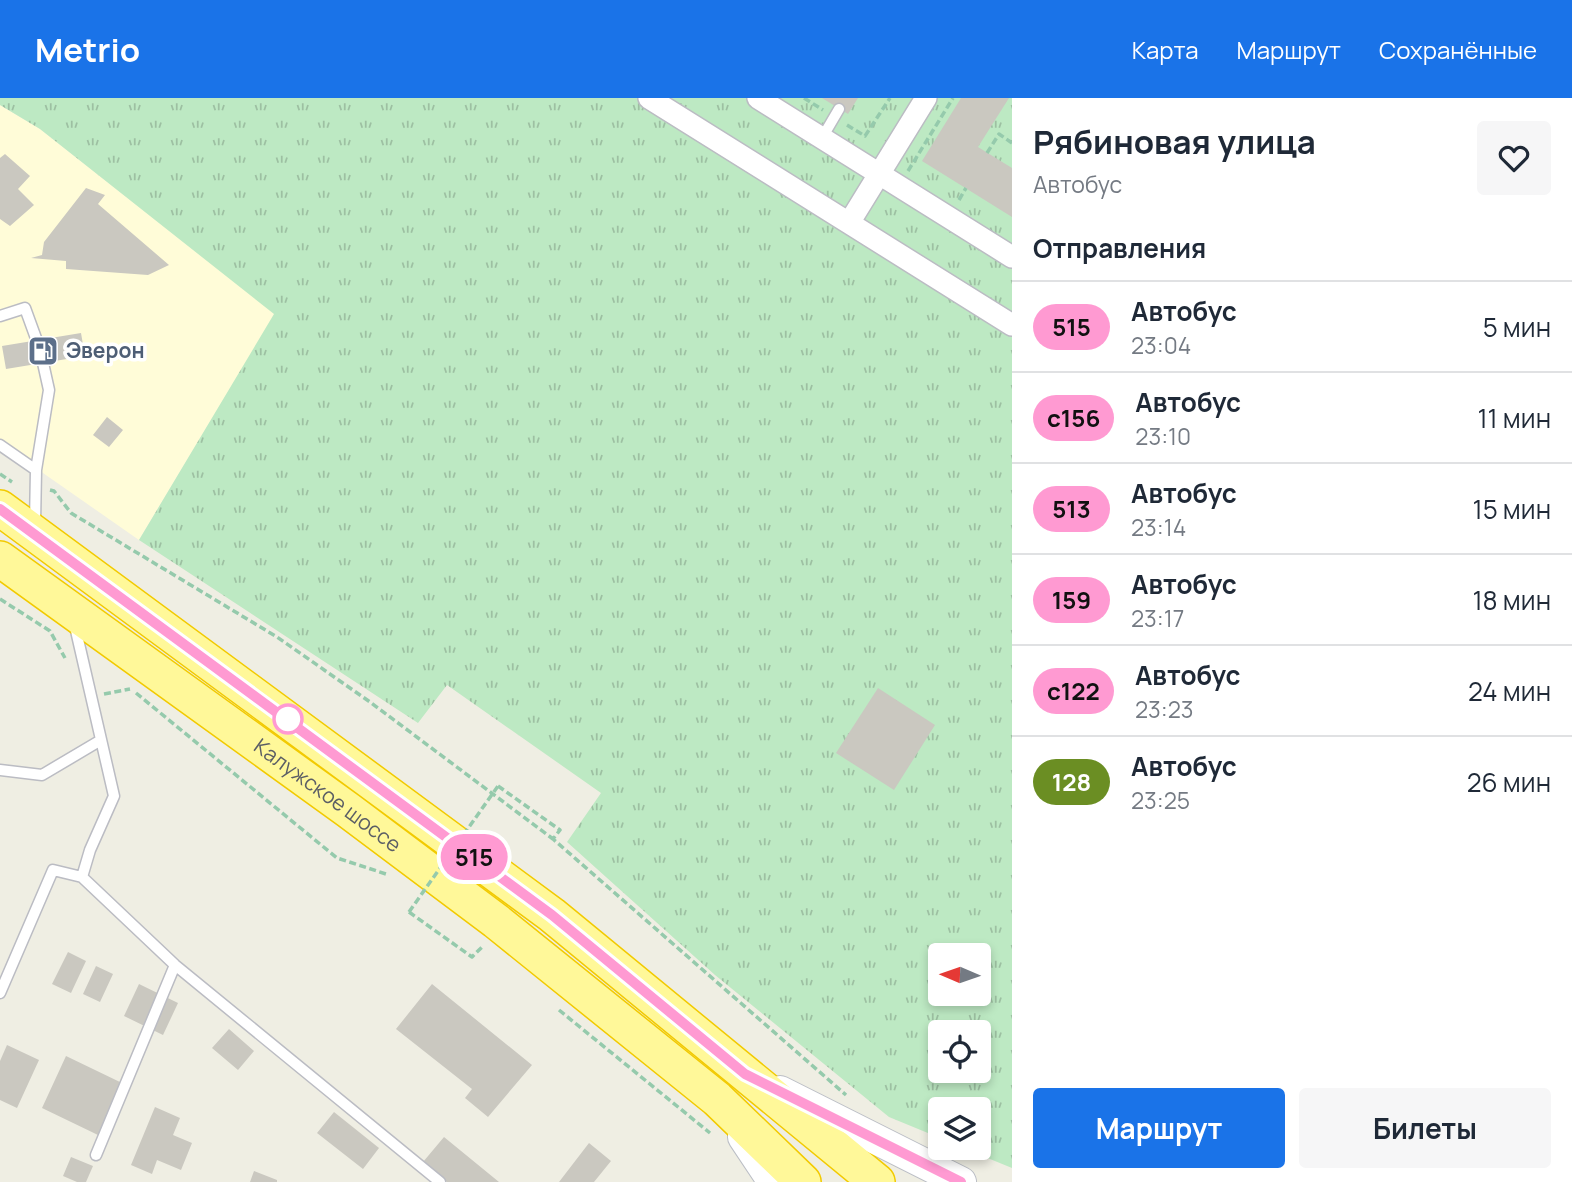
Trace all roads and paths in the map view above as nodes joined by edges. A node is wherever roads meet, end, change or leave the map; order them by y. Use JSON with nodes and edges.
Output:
{"nodes":[{"id":1,"x":649,"y":98,"type":"edge"},
{"id":2,"x":758,"y":98,"type":"edge"},
{"id":3,"x":926,"y":98,"type":"edge"},
{"id":4,"x":953,"y":98,"type":"edge"},
{"id":5,"x":839,"y":109,"type":"dead end"},
{"id":6,"x":822,"y":138,"type":"junction"},
{"id":7,"x":1012,"y":142,"type":"edge"},
{"id":8,"x":987,"y":153,"type":"dead end"},
{"id":9,"x":908,"y":171,"type":"dead end"},
{"id":10,"x":880,"y":174,"type":"junction"},
{"id":11,"x":966,"y":188,"type":"dead end"},
{"id":12,"x":958,"y":202,"type":"dead end"},
{"id":13,"x":849,"y":223,"type":"junction"},
{"id":14,"x":1012,"y":257,"type":"edge"},
{"id":15,"x":0,"y":316,"type":"edge"},
{"id":16,"x":1012,"y":326,"type":"edge"},
{"id":17,"x":37,"y":341,"type":"dead end"},
{"id":18,"x":43,"y":363,"type":"dead end"},
{"id":19,"x":0,"y":445,"type":"edge"},
{"id":20,"x":36,"y":470,"type":"junction"},
{"id":21,"x":0,"y":474,"type":"edge"},
{"id":22,"x":35,"y":488,"type":"junction"},
{"id":23,"x":0,"y":509,"type":"edge"},
{"id":24,"x":35,"y":534,"type":"junction"},
{"id":25,"x":0,"y":559,"type":"edge"},
{"id":26,"x":0,"y":599,"type":"edge"},
{"id":27,"x":71,"y":611,"type":"junction"},
{"id":28,"x":87,"y":683,"type":"junction"},
{"id":29,"x":91,"y":697,"type":"junction"},
{"id":30,"x":101,"y":740,"type":"junction"},
{"id":31,"x":0,"y":770,"type":"edge"},
{"id":32,"x":553,"y":839,"type":"junction"},
{"id":33,"x":82,"y":877,"type":"junction"},
{"id":34,"x":397,"y":878,"type":"dead end"},
{"id":35,"x":418,"y":895,"type":"dead end"},
{"id":36,"x":429,"y":904,"type":"dead end"},
{"id":37,"x":482,"y":947,"type":"dead end"},
{"id":38,"x":175,"y":965,"type":"junction"},
{"id":39,"x":0,"y":993,"type":"edge"},
{"id":40,"x":556,"y":1007,"type":"dead end"},
{"id":41,"x":745,"y":1074,"type":"junction"},
{"id":42,"x":850,"y":1098,"type":"dead end"},
{"id":43,"x":717,"y":1099,"type":"junction"},
{"id":44,"x":715,"y":1137,"type":"dead end"},
{"id":45,"x":96,"y":1155,"type":"dead end"},
{"id":46,"x":440,"y":1182,"type":"edge"},
{"id":47,"x":773,"y":1182,"type":"edge"},
{"id":48,"x":803,"y":1182,"type":"edge"},
{"id":49,"x":877,"y":1182,"type":"edge"},
{"id":50,"x":961,"y":1182,"type":"edge"}],
"edges":[{"from":1,"to":13,"type":"street"},
{"from":2,"to":6,"type":"street"},
{"from":3,"to":10,"type":"street"},
{"from":4,"to":9,"type":"path"},
{"from":5,"to":6,"type":"lane"},
{"from":6,"to":10,"type":"street"},
{"from":7,"to":8,"type":"path"},
{"from":10,"to":13,"type":"street"},
{"from":10,"to":14,"type":"street"},
{"from":11,"to":12,"type":"path"},
{"from":13,"to":16,"type":"street"},
{"from":15,"to":17,"type":"lane"},
{"from":18,"to":20,"type":"lane"},
{"from":19,"to":20,"type":"lane"},
{"from":20,"to":22,"type":"lane"},
{"from":21,"to":22,"type":"path"},
{"from":22,"to":24,"type":"lane"},
{"from":22,"to":32,"type":"path"},
{"from":23,"to":24,"type":"highway","name":"Калужское шоссе"},
{"from":24,"to":41,"type":"highway","name":"Калужское шоссе"},
{"from":25,"to":27,"type":"highway","name":"Калужское шоссе"},
{"from":26,"to":28,"type":"path"},
{"from":27,"to":28,"type":"lane"},
{"from":27,"to":43,"type":"highway","name":"Калужское шоссе"},
{"from":28,"to":29,"type":"lane"},
{"from":29,"to":30,"type":"lane"},
{"from":29,"to":34,"type":"path"},
{"from":30,"to":31,"type":"lane"},
{"from":30,"to":33,"type":"lane"},
{"from":32,"to":37,"type":"path","bridge":true},
{"from":32,"to":42,"type":"path"},
{"from":33,"to":38,"type":"lane"},
{"from":33,"to":39,"type":"lane"},
{"from":35,"to":36,"type":"path"},
{"from":38,"to":45,"type":"lane"},
{"from":38,"to":46,"type":"lane"},
{"from":40,"to":44,"type":"path"},
{"from":41,"to":49,"type":"highway","name":"Калужское шоссе"},
{"from":41,"to":50,"type":"main road"},
{"from":43,"to":47,"type":"main road"},
{"from":43,"to":48,"type":"highway","name":"Калужское шоссе"}]}
